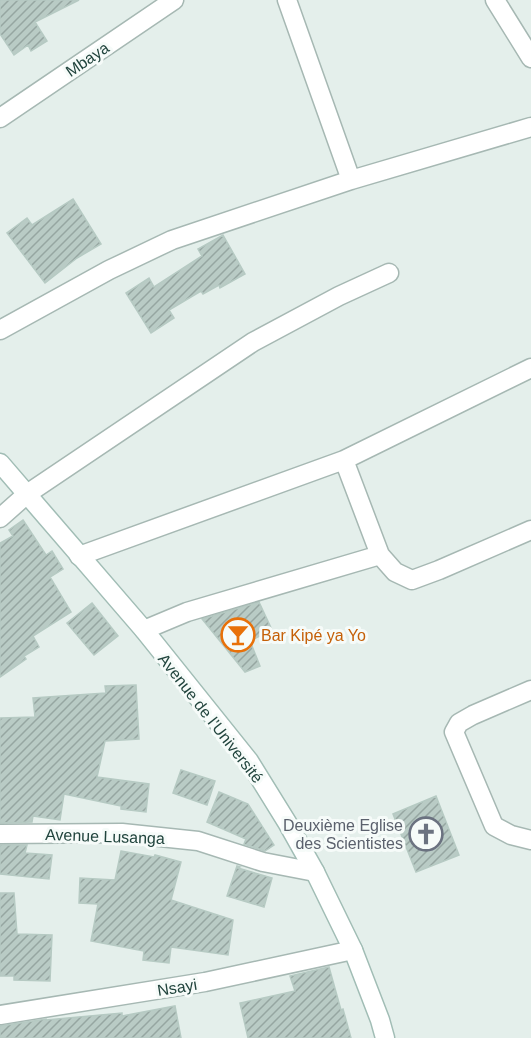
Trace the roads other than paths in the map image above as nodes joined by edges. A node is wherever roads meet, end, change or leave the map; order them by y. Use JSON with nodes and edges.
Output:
{"nodes":[{"id":1,"x":174,"y":0,"type":"edge"},
{"id":2,"x":287,"y":0,"type":"edge"},
{"id":3,"x":495,"y":0,"type":"edge"},
{"id":4,"x":531,"y":58,"type":"edge"},
{"id":5,"x":0,"y":118,"type":"edge"},
{"id":6,"x":531,"y":126,"type":"edge"},
{"id":7,"x":351,"y":180,"type":"junction"},
{"id":8,"x":388,"y":273,"type":"dead end"},
{"id":9,"x":0,"y":330,"type":"edge"},
{"id":10,"x":531,"y":368,"type":"edge"},
{"id":11,"x":344,"y":460,"type":"junction"},
{"id":12,"x":0,"y":463,"type":"edge"},
{"id":13,"x":27,"y":494,"type":"junction"},
{"id":14,"x":0,"y":518,"type":"edge"},
{"id":15,"x":531,"y":530,"type":"edge"},
{"id":16,"x":380,"y":555,"type":"junction"},
{"id":17,"x":79,"y":556,"type":"junction"},
{"id":18,"x":144,"y":630,"type":"junction"},
{"id":19,"x":531,"y":690,"type":"edge"},
{"id":20,"x":0,"y":834,"type":"edge"},
{"id":21,"x":531,"y":840,"type":"edge"},
{"id":22,"x":315,"y":872,"type":"junction"},
{"id":23,"x":353,"y":950,"type":"junction"},
{"id":24,"x":0,"y":1015,"type":"edge"},
{"id":25,"x":385,"y":1038,"type":"edge"}],
"edges":[{"from":1,"to":5,"type":"street","name":"Mbaya"},
{"from":2,"to":7,"type":"street"},
{"from":3,"to":4,"type":"street"},
{"from":6,"to":7,"type":"street"},
{"from":7,"to":9,"type":"street"},
{"from":8,"to":13,"type":"street"},
{"from":10,"to":11,"type":"street"},
{"from":11,"to":16,"type":"street"},
{"from":11,"to":17,"type":"street"},
{"from":12,"to":13,"type":"street","name":"Avenue de l’Université"},
{"from":13,"to":14,"type":"street"},
{"from":13,"to":17,"type":"street","name":"Avenue de l’Université"},
{"from":15,"to":16,"type":"street"},
{"from":16,"to":18,"type":"street"},
{"from":17,"to":18,"type":"street","name":"Avenue de l’Université"},
{"from":18,"to":22,"type":"street","name":"Avenue de l’Université"},
{"from":19,"to":21,"type":"street"},
{"from":20,"to":22,"type":"street","name":"Avenue Lusanga"},
{"from":22,"to":23,"type":"street","name":"Avenue de l’Université"},
{"from":23,"to":24,"type":"street","name":"Nsayi"},
{"from":23,"to":25,"type":"street","name":"Avenue de l’Université"}]}
